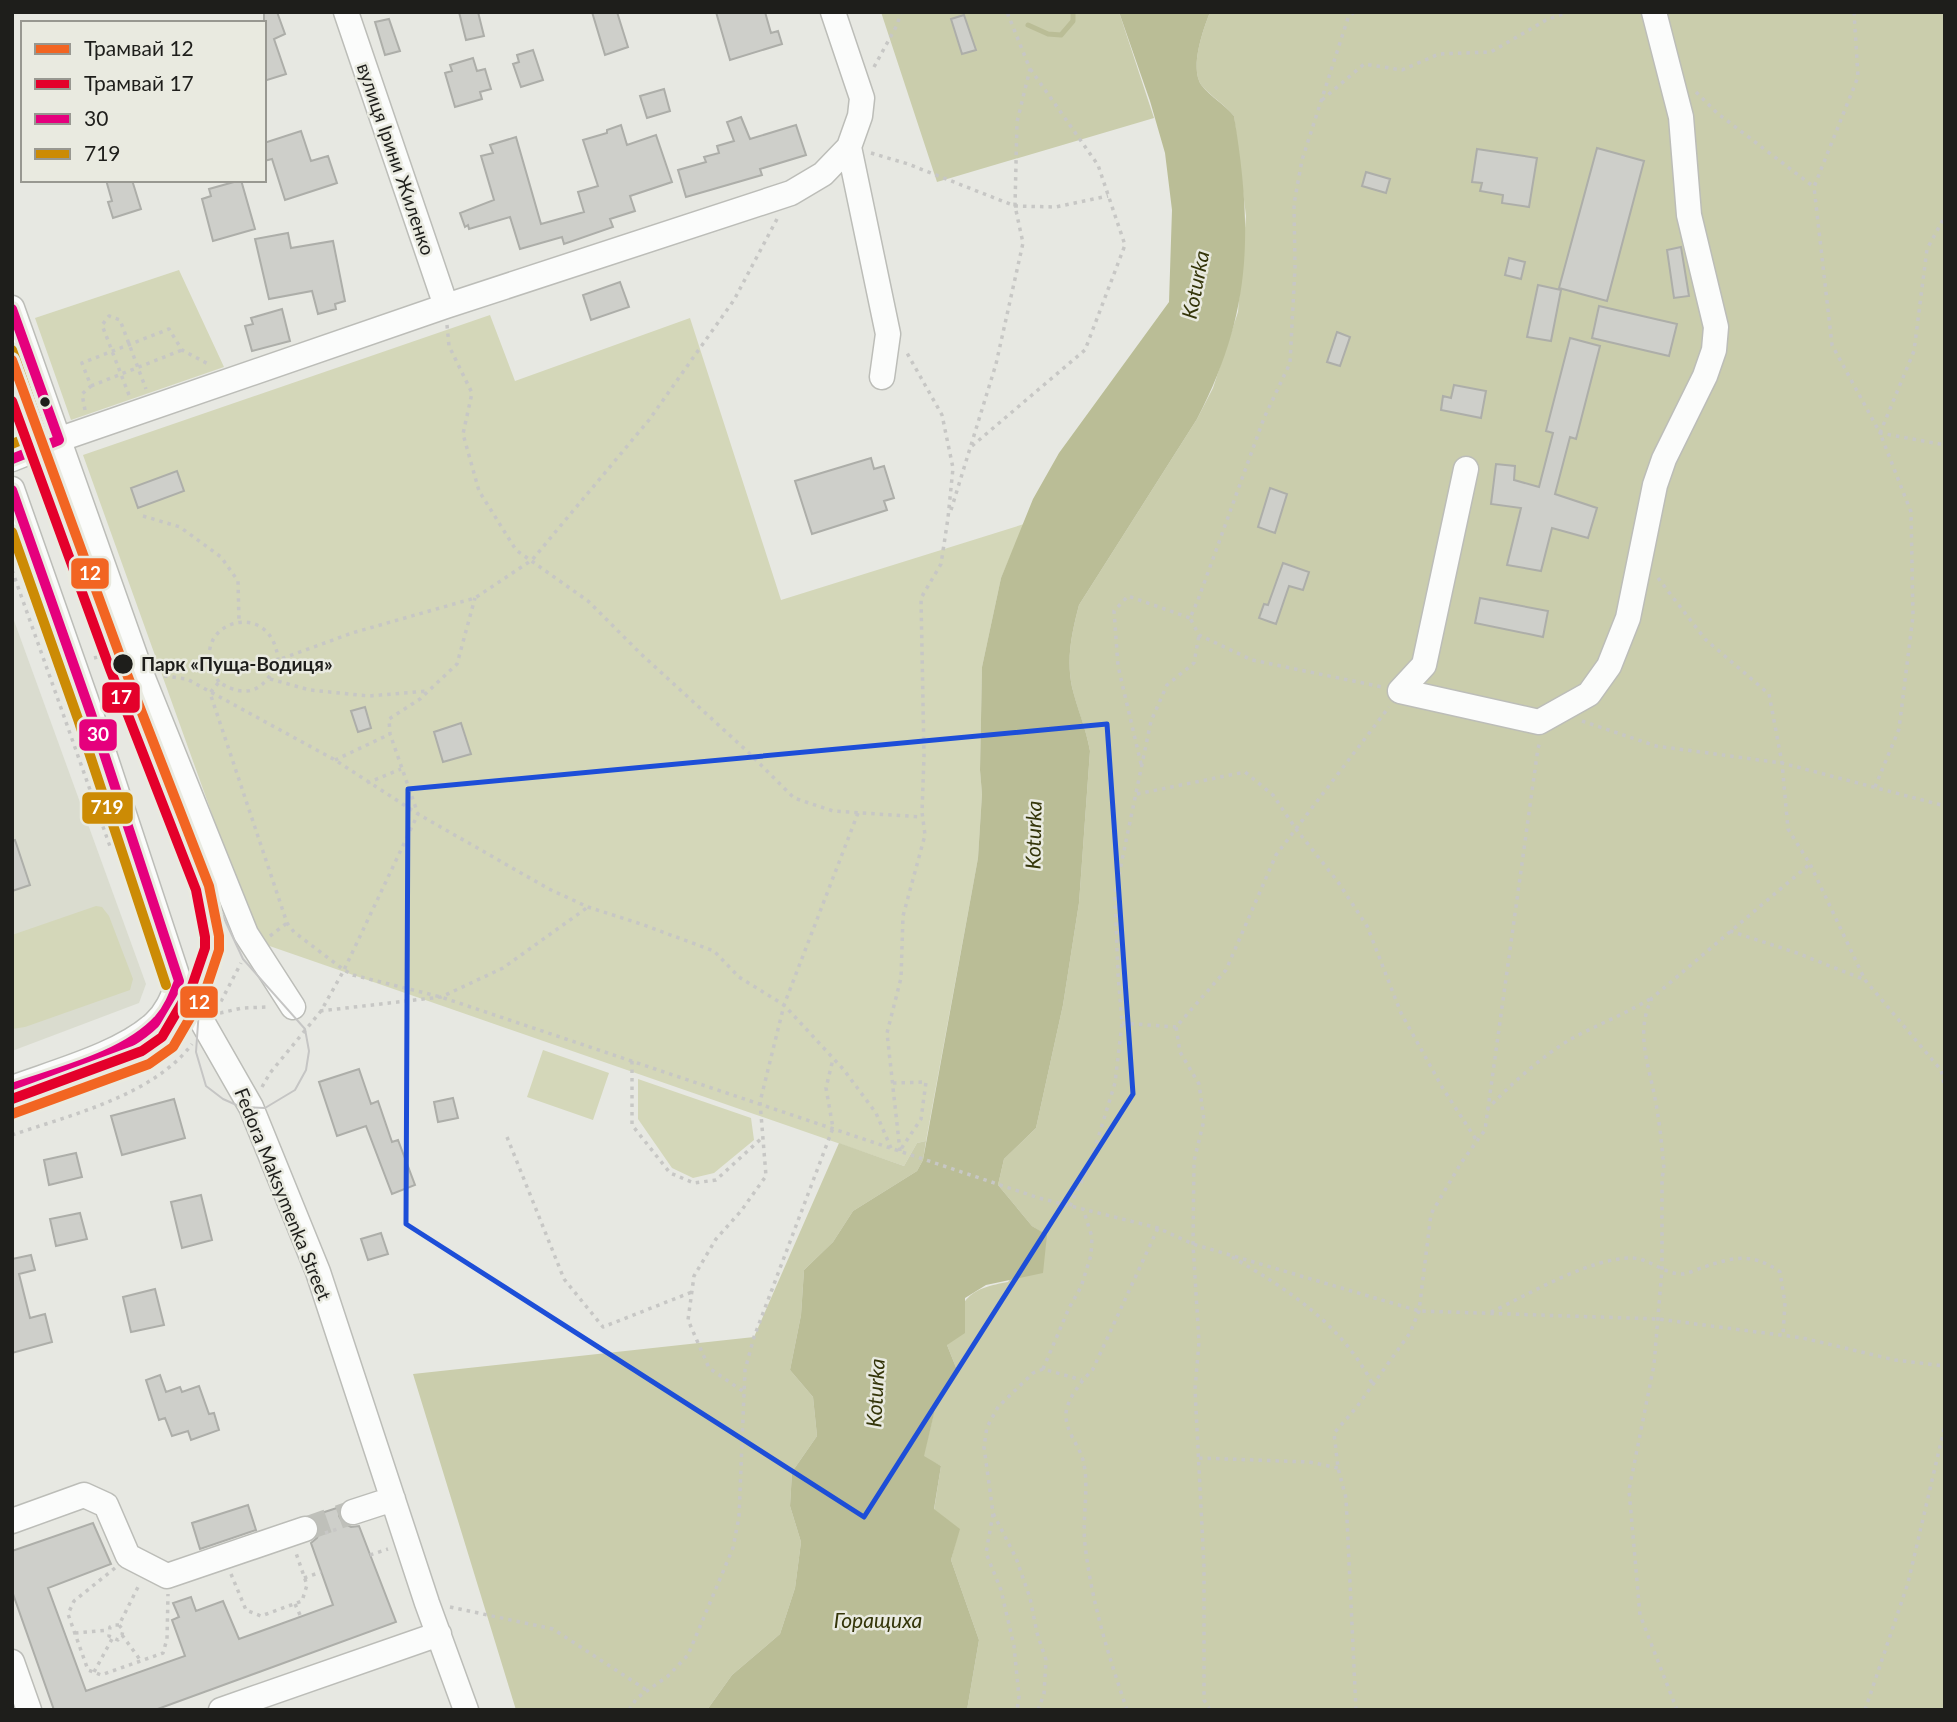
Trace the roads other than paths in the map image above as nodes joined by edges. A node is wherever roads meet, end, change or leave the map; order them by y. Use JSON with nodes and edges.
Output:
{"nodes":[{"id":1,"x":346,"y":12,"type":"edge"},
{"id":2,"x":833,"y":12,"type":"edge"},
{"id":3,"x":1654,"y":12,"type":"edge"},
{"id":4,"x":849,"y":147,"type":"junction"},
{"id":5,"x":446,"y":306,"type":"junction"},
{"id":6,"x":12,"y":308,"type":"edge"},
{"id":7,"x":883,"y":377,"type":"dead end"},
{"id":8,"x":59,"y":440,"type":"junction"},
{"id":9,"x":12,"y":459,"type":"edge"},
{"id":10,"x":1466,"y":469,"type":"dead end"},
{"id":11,"x":12,"y":489,"type":"edge"},
{"id":12,"x":179,"y":981,"type":"junction"},
{"id":13,"x":293,"y":1007,"type":"road end"},
{"id":14,"x":12,"y":1088,"type":"edge"},
{"id":15,"x":393,"y":1499,"type":"junction"},
{"id":16,"x":353,"y":1512,"type":"tunnel mouth"},
{"id":17,"x":12,"y":1521,"type":"edge"},
{"id":18,"x":299,"y":1537,"type":"tunnel mouth"},
{"id":19,"x":439,"y":1634,"type":"junction"},
{"id":20,"x":12,"y":1662,"type":"edge"},
{"id":21,"x":29,"y":1710,"type":"edge"},
{"id":22,"x":221,"y":1710,"type":"edge"},
{"id":23,"x":466,"y":1710,"type":"edge"}],
"edges":[{"from":1,"to":5,"type":"street","name":"вулиця Ірини Жиленко"},
{"from":2,"to":4,"type":"street"},
{"from":3,"to":10,"type":"street"},
{"from":4,"to":5,"type":"street"},
{"from":4,"to":7,"type":"street"},
{"from":5,"to":8,"type":"street"},
{"from":6,"to":8,"type":"street"},
{"from":8,"to":9,"type":"street"},
{"from":8,"to":13,"type":"street"},
{"from":11,"to":12,"type":"street","name":"Fedora Maksymenka Street"},
{"from":12,"to":14,"type":"street"},
{"from":12,"to":15,"type":"street","name":"Fedora Maksymenka Street"},
{"from":15,"to":16,"type":"street"},
{"from":15,"to":19,"type":"street","name":"Fedora Maksymenka Street"},
{"from":17,"to":18,"type":"street"},
{"from":19,"to":22,"type":"street"},
{"from":19,"to":23,"type":"street","name":"Fedora Maksymenka Street"},
{"from":20,"to":21,"type":"street"}]}
